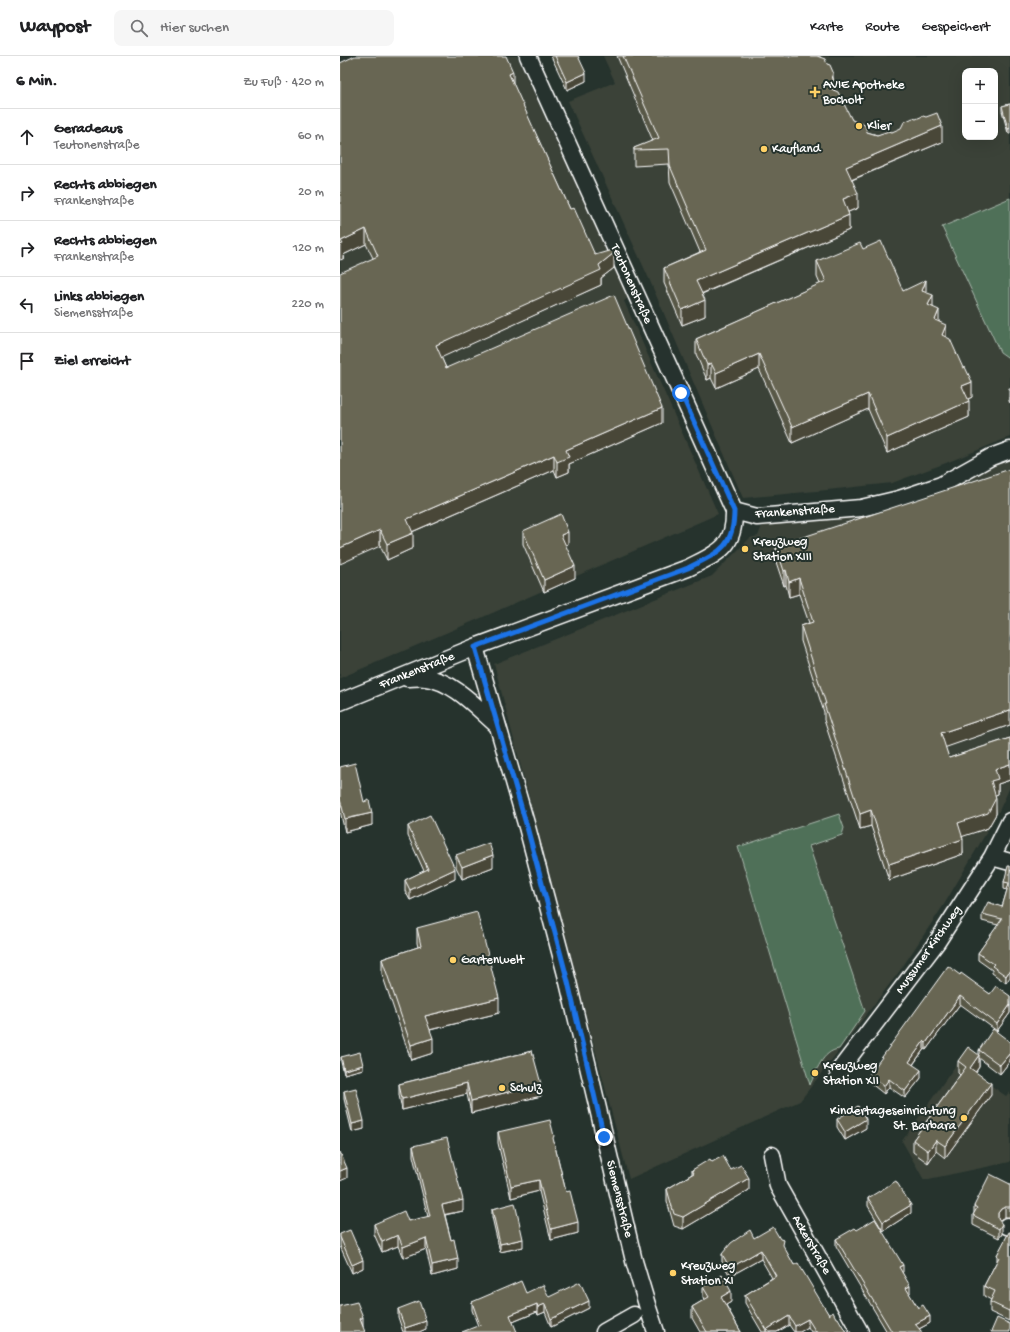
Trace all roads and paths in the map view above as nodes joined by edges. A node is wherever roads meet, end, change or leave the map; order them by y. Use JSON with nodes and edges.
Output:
{"nodes":[{"id":1,"x":528,"y":56,"type":"edge"},
{"id":2,"x":1010,"y":450,"type":"edge"},
{"id":3,"x":734,"y":511,"type":"junction"},
{"id":4,"x":475,"y":647,"type":"junction"},
{"id":5,"x":399,"y":678,"type":"junction"},
{"id":6,"x":340,"y":702,"type":"edge"},
{"id":7,"x":498,"y":726,"type":"junction"},
{"id":8,"x":1010,"y":821,"type":"edge"},
{"id":9,"x":992,"y":857,"type":"junction"},
{"id":10,"x":1010,"y":862,"type":"edge"},
{"id":11,"x":838,"y":1072,"type":"dead end"},
{"id":12,"x":772,"y":1154,"type":"dead end"},
{"id":13,"x":634,"y":1315,"type":"dead end"},
{"id":14,"x":604,"y":1332,"type":"edge"},
{"id":15,"x":656,"y":1332,"type":"edge"},
{"id":16,"x":860,"y":1332,"type":"edge"}],
"edges":[{"from":1,"to":3,"type":"street","name":"Teutonenstraße"},
{"from":2,"to":3,"type":"street","name":"Frankenstraße"},
{"from":3,"to":4,"type":"street","name":"Frankenstraße"},
{"from":4,"to":5,"type":"street","name":"Frankenstraße"},
{"from":4,"to":7,"type":"street","name":"Siemensstraße"},
{"from":5,"to":6,"type":"street","name":"Frankenstraße"},
{"from":5,"to":7,"type":"street"},
{"from":7,"to":15,"type":"street","name":"Siemensstraße"},
{"from":8,"to":9,"type":"street","name":"Mussumer Kirchweg"},
{"from":9,"to":10,"type":"street"},
{"from":9,"to":11,"type":"street","name":"Mussumer Kirchweg"},
{"from":12,"to":16,"type":"street","name":"Ackerstraße"},
{"from":13,"to":14,"type":"street"}]}
